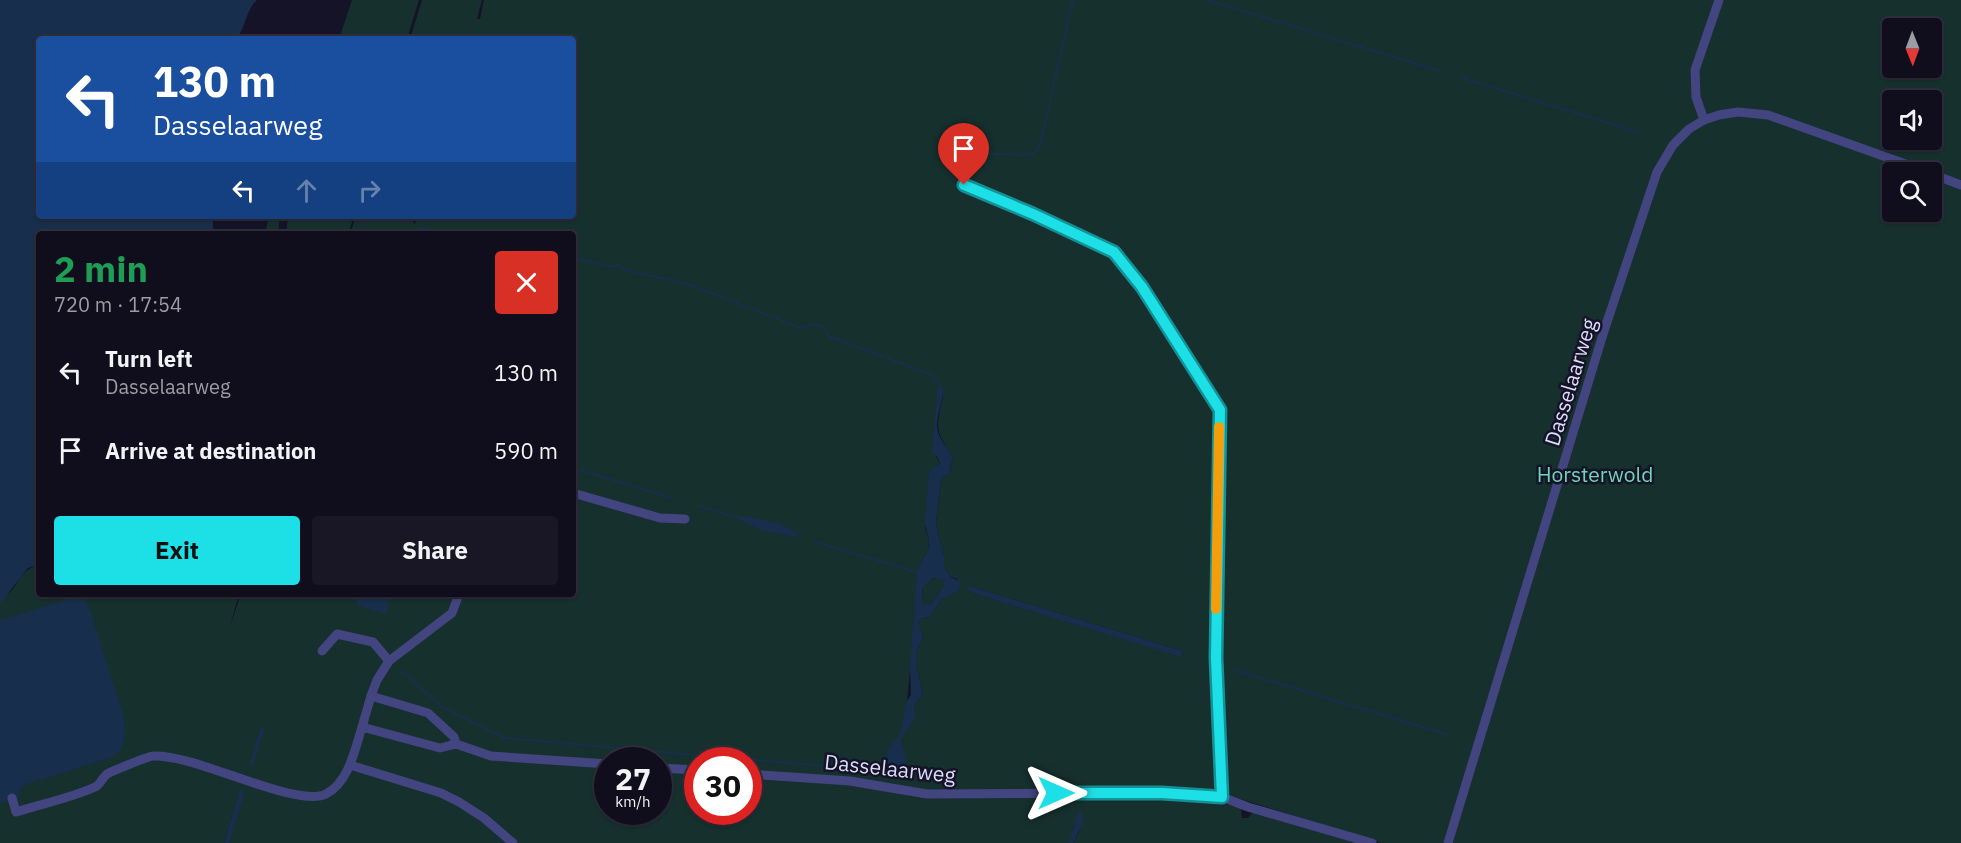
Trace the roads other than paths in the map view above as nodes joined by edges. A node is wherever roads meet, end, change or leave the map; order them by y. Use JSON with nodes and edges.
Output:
{"nodes":[{"id":1,"x":1719,"y":0,"type":"edge"},
{"id":2,"x":1704,"y":120,"type":"junction"},
{"id":3,"x":1899,"y":162,"type":"edge"},
{"id":4,"x":1942,"y":177,"type":"edge"},
{"id":5,"x":1961,"y":184,"type":"edge"},
{"id":6,"x":964,"y":185,"type":"dead end"},
{"id":7,"x":576,"y":494,"type":"edge"},
{"id":8,"x":685,"y":519,"type":"dead end"},
{"id":9,"x":458,"y":597,"type":"edge"},
{"id":10,"x":322,"y":651,"type":"dead end"},
{"id":11,"x":389,"y":661,"type":"junction"},
{"id":12,"x":371,"y":696,"type":"junction"},
{"id":13,"x":362,"y":727,"type":"junction"},
{"id":14,"x":456,"y":744,"type":"junction"},
{"id":15,"x":594,"y":763,"type":"edge"},
{"id":16,"x":351,"y":765,"type":"junction"},
{"id":17,"x":762,"y":775,"type":"edge"},
{"id":18,"x":1222,"y":797,"type":"junction"},
{"id":19,"x":12,"y":798,"type":"dead end"},
{"id":20,"x":513,"y":843,"type":"edge"},
{"id":21,"x":1372,"y":843,"type":"edge"},
{"id":22,"x":1448,"y":843,"type":"edge"}],
"edges":[{"from":1,"to":2,"type":"street"},
{"from":2,"to":3,"type":"street","name":"Dasselaarweg"},
{"from":2,"to":22,"type":"street","name":"Dasselaarweg"},
{"from":4,"to":5,"type":"street","name":"Dasselaarweg"},
{"from":6,"to":18,"type":"street"},
{"from":7,"to":8,"type":"street"},
{"from":9,"to":11,"type":"street"},
{"from":10,"to":11,"type":"street"},
{"from":11,"to":12,"type":"street"},
{"from":12,"to":13,"type":"street"},
{"from":12,"to":14,"type":"street"},
{"from":13,"to":14,"type":"street"},
{"from":13,"to":16,"type":"street"},
{"from":14,"to":15,"type":"street"},
{"from":16,"to":19,"type":"street"},
{"from":16,"to":20,"type":"street"},
{"from":17,"to":18,"type":"street","name":"Dasselaarweg"},
{"from":18,"to":21,"type":"street","name":"Dasselaarweg"}]}
